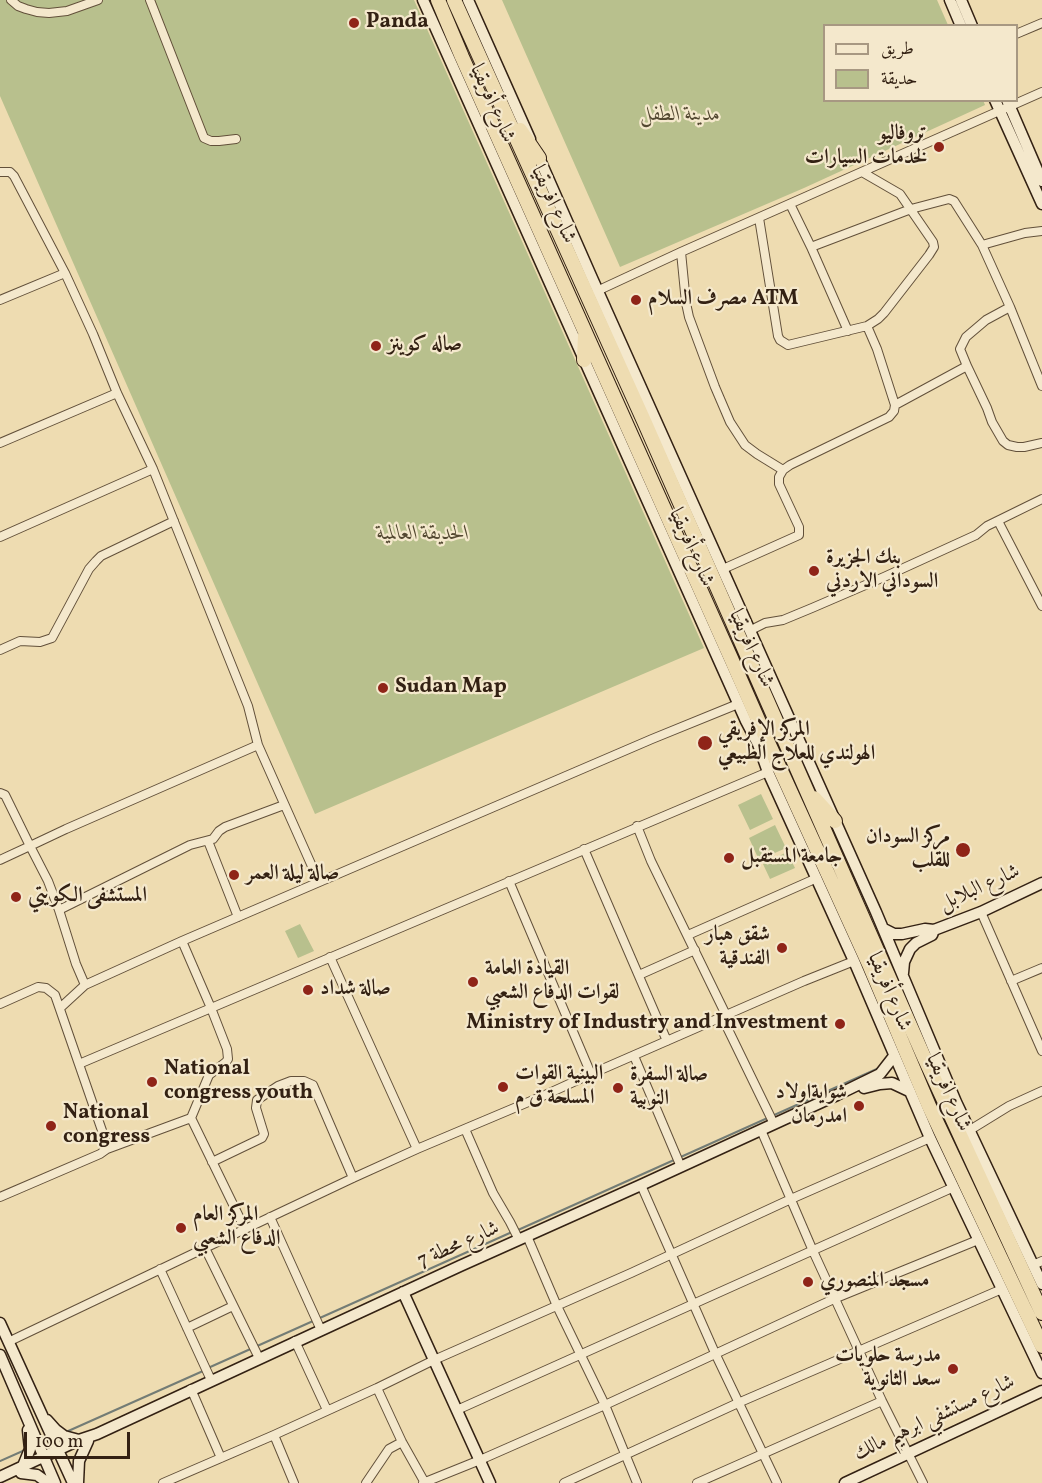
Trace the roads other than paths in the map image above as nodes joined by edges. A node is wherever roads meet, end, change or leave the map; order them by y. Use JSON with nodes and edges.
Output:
{"nodes":[{"id":1,"x":11,"y":0,"type":"edge"},
{"id":2,"x":98,"y":0,"type":"edge"},
{"id":3,"x":150,"y":0,"type":"edge"},
{"id":4,"x":423,"y":0,"type":"edge"},
{"id":5,"x":438,"y":0,"type":"edge"},
{"id":6,"x":454,"y":0,"type":"edge"},
{"id":7,"x":468,"y":0,"type":"edge"},
{"id":8,"x":950,"y":0,"type":"edge"},
{"id":9,"x":961,"y":0,"type":"edge"},
{"id":10,"x":1042,"y":23,"type":"edge"},
{"id":11,"x":960,"y":24,"type":"edge"},
{"id":12,"x":971,"y":24,"type":"edge"},
{"id":13,"x":1018,"y":34,"type":"edge"},
{"id":14,"x":1042,"y":92,"type":"edge"},
{"id":15,"x":1018,"y":100,"type":"edge"},
{"id":16,"x":500,"y":102,"type":"junction"},
{"id":17,"x":1003,"y":105,"type":"edge"},
{"id":18,"x":236,"y":139,"type":"dead end"},
{"id":19,"x":539,"y":158,"type":"junction"},
{"id":20,"x":1039,"y":165,"type":"edge"},
{"id":21,"x":0,"y":172,"type":"edge"},
{"id":22,"x":862,"y":172,"type":"junction"},
{"id":23,"x":1042,"y":181,"type":"edge"},
{"id":24,"x":790,"y":204,"type":"junction"},
{"id":25,"x":1042,"y":204,"type":"edge"},
{"id":26,"x":911,"y":209,"type":"junction"},
{"id":27,"x":759,"y":218,"type":"junction"},
{"id":28,"x":1042,"y":231,"type":"edge"},
{"id":29,"x":982,"y":245,"type":"junction"},
{"id":30,"x":811,"y":247,"type":"junction"},
{"id":31,"x":681,"y":252,"type":"junction"},
{"id":32,"x":65,"y":273,"type":"junction"},
{"id":33,"x":597,"y":291,"type":"junction"},
{"id":34,"x":0,"y":300,"type":"edge"},
{"id":35,"x":1010,"y":307,"type":"junction"},
{"id":36,"x":867,"y":326,"type":"junction"},
{"id":37,"x":585,"y":330,"type":"junction"},
{"id":38,"x":848,"y":331,"type":"junction"},
{"id":39,"x":584,"y":360,"type":"junction"},
{"id":40,"x":967,"y":366,"type":"junction"},
{"id":41,"x":1042,"y":386,"type":"edge"},
{"id":42,"x":641,"y":388,"type":"junction"},
{"id":43,"x":117,"y":393,"type":"junction"},
{"id":44,"x":895,"y":405,"type":"junction"},
{"id":45,"x":644,"y":421,"type":"junction"},
{"id":46,"x":0,"y":443,"type":"edge"},
{"id":47,"x":1042,"y":444,"type":"edge"},
{"id":48,"x":153,"y":469,"type":"junction"},
{"id":49,"x":783,"y":470,"type":"junction"},
{"id":50,"x":1042,"y":499,"type":"edge"},
{"id":51,"x":998,"y":520,"type":"junction"},
{"id":52,"x":174,"y":521,"type":"junction"},
{"id":53,"x":0,"y":537,"type":"edge"},
{"id":54,"x":701,"y":550,"type":"junction"},
{"id":55,"x":689,"y":565,"type":"junction"},
{"id":56,"x":717,"y":572,"type":"junction"},
{"id":57,"x":697,"y":584,"type":"junction"},
{"id":58,"x":1039,"y":591,"type":"edge"},
{"id":59,"x":1042,"y":606,"type":"edge"},
{"id":60,"x":751,"y":630,"type":"junction"},
{"id":61,"x":0,"y":650,"type":"edge"},
{"id":62,"x":738,"y":704,"type":"junction"},
{"id":63,"x":762,"y":741,"type":"junction"},
{"id":64,"x":258,"y":745,"type":"junction"},
{"id":65,"x":768,"y":772,"type":"junction"},
{"id":66,"x":806,"y":790,"type":"junction"},
{"id":67,"x":0,"y":793,"type":"edge"},
{"id":68,"x":284,"y":806,"type":"junction"},
{"id":69,"x":835,"y":821,"type":"junction"},
{"id":70,"x":637,"y":826,"type":"junction"},
{"id":71,"x":208,"y":841,"type":"junction"},
{"id":72,"x":30,"y":846,"type":"junction"},
{"id":73,"x":584,"y":849,"type":"junction"},
{"id":74,"x":0,"y":860,"type":"edge"},
{"id":75,"x":817,"y":879,"type":"junction"},
{"id":76,"x":508,"y":881,"type":"junction"},
{"id":77,"x":319,"y":882,"type":"junction"},
{"id":78,"x":1042,"y":883,"type":"edge"},
{"id":79,"x":59,"y":910,"type":"junction"},
{"id":80,"x":981,"y":912,"type":"junction"},
{"id":81,"x":238,"y":917,"type":"junction"},
{"id":82,"x":884,"y":929,"type":"junction"},
{"id":83,"x":934,"y":930,"type":"junction"},
{"id":84,"x":688,"y":935,"type":"junction"},
{"id":85,"x":182,"y":941,"type":"junction"},
{"id":86,"x":695,"y":950,"type":"junction"},
{"id":87,"x":330,"y":957,"type":"junction"},
{"id":88,"x":855,"y":962,"type":"junction"},
{"id":89,"x":1042,"y":968,"type":"edge"},
{"id":90,"x":639,"y":975,"type":"junction"},
{"id":91,"x":904,"y":976,"type":"junction"},
{"id":92,"x":1011,"y":981,"type":"junction"},
{"id":93,"x":85,"y":985,"type":"junction"},
{"id":94,"x":0,"y":1004,"type":"edge"},
{"id":95,"x":60,"y":1008,"type":"junction"},
{"id":96,"x":211,"y":1008,"type":"junction"},
{"id":97,"x":724,"y":1016,"type":"junction"},
{"id":98,"x":667,"y":1041,"type":"junction"},
{"id":99,"x":1042,"y":1051,"type":"edge"},
{"id":100,"x":634,"y":1056,"type":"junction"},
{"id":101,"x":894,"y":1056,"type":"junction"},
{"id":102,"x":79,"y":1064,"type":"junction"},
{"id":103,"x":591,"y":1074,"type":"junction"},
{"id":104,"x":909,"y":1091,"type":"junction"},
{"id":105,"x":1042,"y":1092,"type":"edge"},
{"id":106,"x":837,"y":1095,"type":"junction"},
{"id":107,"x":191,"y":1118,"type":"junction"},
{"id":108,"x":774,"y":1124,"type":"junction"},
{"id":109,"x":465,"y":1129,"type":"junction"},
{"id":110,"x":760,"y":1130,"type":"junction"},
{"id":111,"x":970,"y":1130,"type":"junction"},
{"id":112,"x":930,"y":1138,"type":"junction"},
{"id":113,"x":106,"y":1149,"type":"junction"},
{"id":114,"x":417,"y":1149,"type":"junction"},
{"id":115,"x":212,"y":1162,"type":"junction"},
{"id":116,"x":681,"y":1167,"type":"junction"},
{"id":117,"x":353,"y":1178,"type":"junction"},
{"id":118,"x":642,"y":1185,"type":"junction"},
{"id":119,"x":954,"y":1187,"type":"junction"},
{"id":120,"x":0,"y":1197,"type":"edge"},
{"id":121,"x":791,"y":1199,"type":"junction"},
{"id":122,"x":962,"y":1204,"type":"junction"},
{"id":123,"x":979,"y":1213,"type":"junction"},
{"id":124,"x":270,"y":1217,"type":"junction"},
{"id":125,"x":245,"y":1229,"type":"junction"},
{"id":126,"x":523,"y":1238,"type":"junction"},
{"id":127,"x":978,"y":1240,"type":"junction"},
{"id":128,"x":1023,"y":1243,"type":"joint"},
{"id":129,"x":205,"y":1248,"type":"junction"},
{"id":130,"x":813,"y":1251,"type":"junction"},
{"id":131,"x":671,"y":1254,"type":"junction"},
{"id":132,"x":1032,"y":1264,"type":"edge"},
{"id":133,"x":160,"y":1269,"type":"junction"},
{"id":134,"x":1042,"y":1284,"type":"edge"},
{"id":135,"x":1002,"y":1289,"type":"junction"},
{"id":136,"x":403,"y":1292,"type":"junction"},
{"id":137,"x":836,"y":1298,"type":"junction"},
{"id":138,"x":694,"y":1305,"type":"junction"},
{"id":139,"x":233,"y":1306,"type":"junction"},
{"id":140,"x":557,"y":1306,"type":"junction"},
{"id":141,"x":1042,"y":1313,"type":"edge"},
{"id":142,"x":0,"y":1323,"type":"edge"},
{"id":143,"x":187,"y":1328,"type":"junction"},
{"id":144,"x":321,"y":1330,"type":"junction"},
{"id":145,"x":295,"y":1341,"type":"junction"},
{"id":146,"x":8,"y":1342,"type":"junction"},
{"id":147,"x":1042,"y":1346,"type":"edge"},
{"id":148,"x":860,"y":1350,"type":"junction"},
{"id":149,"x":715,"y":1353,"type":"junction"},
{"id":150,"x":580,"y":1354,"type":"junction"},
{"id":151,"x":0,"y":1355,"type":"edge"},
{"id":152,"x":259,"y":1358,"type":"junction"},
{"id":153,"x":434,"y":1360,"type":"junction"},
{"id":154,"x":1042,"y":1373,"type":"edge"},
{"id":155,"x":211,"y":1380,"type":"junction"},
{"id":156,"x":377,"y":1388,"type":"junction"},
{"id":157,"x":191,"y":1389,"type":"junction"},
{"id":158,"x":1042,"y":1391,"type":"edge"},
{"id":159,"x":882,"y":1401,"type":"junction"},
{"id":160,"x":738,"y":1403,"type":"junction"},
{"id":161,"x":605,"y":1405,"type":"junction"},
{"id":162,"x":327,"y":1410,"type":"junction"},
{"id":163,"x":457,"y":1410,"type":"junction"},
{"id":164,"x":40,"y":1412,"type":"junction"},
{"id":165,"x":26,"y":1418,"type":"junction"},
{"id":166,"x":274,"y":1435,"type":"junction"},
{"id":167,"x":88,"y":1438,"type":"junction"},
{"id":168,"x":402,"y":1442,"type":"junction"},
{"id":169,"x":59,"y":1453,"type":"junction"},
{"id":170,"x":909,"y":1453,"type":"junction"},
{"id":171,"x":762,"y":1454,"type":"junction"},
{"id":172,"x":625,"y":1455,"type":"junction"},
{"id":173,"x":221,"y":1458,"type":"junction"},
{"id":174,"x":44,"y":1460,"type":"junction"},
{"id":175,"x":480,"y":1460,"type":"junction"},
{"id":176,"x":22,"y":1470,"type":"junction"},
{"id":177,"x":1,"y":1476,"type":"edge"},
{"id":178,"x":48,"y":1483,"type":"edge"},
{"id":179,"x":55,"y":1483,"type":"edge"},
{"id":180,"x":73,"y":1483,"type":"edge"},
{"id":181,"x":78,"y":1483,"type":"edge"},
{"id":182,"x":163,"y":1483,"type":"edge"},
{"id":183,"x":294,"y":1483,"type":"edge"},
{"id":184,"x":366,"y":1483,"type":"edge"},
{"id":185,"x":424,"y":1483,"type":"edge"},
{"id":186,"x":490,"y":1483,"type":"edge"},
{"id":187,"x":564,"y":1483,"type":"edge"},
{"id":188,"x":637,"y":1483,"type":"edge"},
{"id":189,"x":697,"y":1483,"type":"edge"},
{"id":190,"x":777,"y":1483,"type":"edge"},
{"id":191,"x":845,"y":1483,"type":"edge"},
{"id":192,"x":923,"y":1483,"type":"edge"}],
"edges":[{"from":1,"to":2,"type":"street"},
{"from":3,"to":18,"type":"street"},
{"from":4,"to":39,"type":"street","name":"شارع أفريقيا"},
{"from":5,"to":37,"type":"highway","name":"شارع افريقيا"},
{"from":6,"to":16,"type":"highway","name":"شارع افريقيا"},
{"from":7,"to":19,"type":"street","name":"شارع أفريقيا"},
{"from":8,"to":11,"type":"street"},
{"from":9,"to":12,"type":"street"},
{"from":10,"to":13,"type":"street"},
{"from":14,"to":15,"type":"street"},
{"from":16,"to":19,"type":"highway"},
{"from":16,"to":45,"type":"highway","name":"شارع افريقيا"},
{"from":17,"to":20,"type":"street"},
{"from":17,"to":22,"type":"street"},
{"from":17,"to":25,"type":"street"},
{"from":19,"to":33,"type":"street","name":"شارع أفريقيا"},
{"from":20,"to":23,"type":"street"},
{"from":21,"to":32,"type":"street"},
{"from":22,"to":24,"type":"street"},
{"from":22,"to":26,"type":"street"},
{"from":24,"to":27,"type":"street"},
{"from":24,"to":30,"type":"street"},
{"from":26,"to":29,"type":"street"},
{"from":26,"to":30,"type":"street"},
{"from":26,"to":36,"type":"street"},
{"from":27,"to":31,"type":"street"},
{"from":27,"to":38,"type":"street"},
{"from":28,"to":29,"type":"street"},
{"from":29,"to":35,"type":"street"},
{"from":30,"to":38,"type":"street"},
{"from":31,"to":33,"type":"street"},
{"from":31,"to":49,"type":"street"},
{"from":32,"to":34,"type":"street"},
{"from":32,"to":43,"type":"street"},
{"from":33,"to":42,"type":"street","name":"شارع أفريقيا"},
{"from":35,"to":40,"type":"street"},
{"from":35,"to":41,"type":"street"},
{"from":36,"to":38,"type":"street"},
{"from":36,"to":44,"type":"street"},
{"from":37,"to":39,"type":"highway"},
{"from":37,"to":55,"type":"highway","name":"شارع افريقيا"},
{"from":39,"to":62,"type":"street","name":"شارع أفريقيا"},
{"from":40,"to":44,"type":"street"},
{"from":40,"to":47,"type":"street"},
{"from":42,"to":45,"type":"highway"},
{"from":42,"to":56,"type":"street","name":"شارع أفريقيا"},
{"from":43,"to":46,"type":"street"},
{"from":43,"to":48,"type":"street"},
{"from":44,"to":49,"type":"street"},
{"from":45,"to":54,"type":"highway","name":"شارع افريقيا"},
{"from":48,"to":52,"type":"street"},
{"from":48,"to":53,"type":"street"},
{"from":49,"to":56,"type":"street"},
{"from":50,"to":51,"type":"street"},
{"from":51,"to":58,"type":"street"},
{"from":51,"to":60,"type":"street"},
{"from":52,"to":61,"type":"street"},
{"from":52,"to":64,"type":"street"},
{"from":54,"to":55,"type":"highway"},
{"from":54,"to":56,"type":"highway","name":"شارع افريقيا"},
{"from":55,"to":57,"type":"highway","name":"شارع افريقيا"},
{"from":56,"to":57,"type":"highway"},
{"from":56,"to":60,"type":"street","name":"شارع أفريقيا"},
{"from":56,"to":66,"type":"highway","name":"شارع افريقيا"},
{"from":57,"to":63,"type":"highway","name":"شارع افريقيا"},
{"from":58,"to":59,"type":"street"},
{"from":60,"to":69,"type":"street","name":"شارع أفريقيا"},
{"from":62,"to":63,"type":"street","name":"شارع أفريقيا"},
{"from":62,"to":77,"type":"street"},
{"from":63,"to":65,"type":"street","name":"شارع أفريقيا"},
{"from":63,"to":123,"type":"highway","name":"شارع افريقيا"},
{"from":64,"to":68,"type":"street"},
{"from":64,"to":72,"type":"street"},
{"from":65,"to":70,"type":"street"},
{"from":65,"to":75,"type":"street","name":"شارع أفريقيا"},
{"from":66,"to":69,"type":"highway"},
{"from":66,"to":132,"type":"highway","name":"شارع افريقيا"},
{"from":67,"to":72,"type":"street"},
{"from":68,"to":71,"type":"street"},
{"from":68,"to":77,"type":"street"},
{"from":69,"to":82,"type":"street","name":"شارع أفريقيا"},
{"from":70,"to":73,"type":"street"},
{"from":70,"to":84,"type":"street"},
{"from":71,"to":79,"type":"street"},
{"from":71,"to":81,"type":"street"},
{"from":72,"to":74,"type":"street"},
{"from":72,"to":79,"type":"street"},
{"from":73,"to":76,"type":"street"},
{"from":73,"to":90,"type":"street"},
{"from":75,"to":84,"type":"street"},
{"from":75,"to":88,"type":"street","name":"شارع أفريقيا"},
{"from":76,"to":87,"type":"street"},
{"from":76,"to":103,"type":"street"},
{"from":77,"to":81,"type":"street"},
{"from":78,"to":80,"type":"street","name":"شارع البلابل"},
{"from":79,"to":93,"type":"street"},
{"from":80,"to":83,"type":"street","name":"شارع البلابل"},
{"from":80,"to":92,"type":"street"},
{"from":81,"to":85,"type":"street"},
{"from":82,"to":83,"type":"street","name":"شارع البلابل"},
{"from":82,"to":91,"type":"street","name":"شارع أفريقيا"},
{"from":83,"to":91,"type":"street","name":"شارع البلابل"},
{"from":84,"to":86,"type":"street"},
{"from":85,"to":93,"type":"street"},
{"from":85,"to":96,"type":"street"},
{"from":86,"to":90,"type":"street"},
{"from":86,"to":97,"type":"street"},
{"from":87,"to":96,"type":"street"},
{"from":87,"to":114,"type":"street"},
{"from":88,"to":97,"type":"street"},
{"from":88,"to":101,"type":"street","name":"شارع أفريقيا"},
{"from":89,"to":92,"type":"street"},
{"from":90,"to":98,"type":"street"},
{"from":91,"to":111,"type":"street","name":"شارع أفريقيا"},
{"from":92,"to":99,"type":"street"},
{"from":93,"to":95,"type":"street"},
{"from":94,"to":95,"type":"street"},
{"from":95,"to":102,"type":"street"},
{"from":96,"to":102,"type":"street"},
{"from":96,"to":107,"type":"street"},
{"from":97,"to":98,"type":"street"},
{"from":97,"to":108,"type":"street"},
{"from":98,"to":100,"type":"street"},
{"from":100,"to":103,"type":"street"},
{"from":100,"to":116,"type":"street"},
{"from":101,"to":104,"type":"street","name":"شارع أفريقيا"},
{"from":101,"to":106,"type":"street"},
{"from":102,"to":113,"type":"street"},
{"from":103,"to":109,"type":"street"},
{"from":104,"to":106,"type":"street"},
{"from":104,"to":112,"type":"street","name":"شارع أفريقيا"},
{"from":105,"to":111,"type":"street"},
{"from":106,"to":108,"type":"street","name":"شارع محطة 7"},
{"from":107,"to":113,"type":"street"},
{"from":107,"to":115,"type":"street"},
{"from":108,"to":110,"type":"street","name":"شارع محطة 7"},
{"from":109,"to":114,"type":"street"},
{"from":109,"to":126,"type":"street"},
{"from":110,"to":116,"type":"street","name":"شارع محطة 7"},
{"from":110,"to":121,"type":"street"},
{"from":111,"to":128,"type":"street","name":"شارع أفريقيا"},
{"from":112,"to":119,"type":"street","name":"شارع أفريقيا"},
{"from":112,"to":121,"type":"street"},
{"from":113,"to":120,"type":"street"},
{"from":114,"to":117,"type":"street"},
{"from":115,"to":117,"type":"street"},
{"from":115,"to":125,"type":"street"},
{"from":116,"to":118,"type":"street","name":"شارع محطة 7"},
{"from":117,"to":124,"type":"street"},
{"from":118,"to":126,"type":"street","name":"شارع محطة 7"},
{"from":118,"to":131,"type":"street"},
{"from":119,"to":122,"type":"street","name":"شارع أفريقيا"},
{"from":119,"to":130,"type":"street"},
{"from":121,"to":130,"type":"street"},
{"from":121,"to":131,"type":"street"},
{"from":122,"to":123,"type":"highway"},
{"from":122,"to":127,"type":"street","name":"شارع أفريقيا"},
{"from":123,"to":147,"type":"highway","name":"شارع افريقيا"},
{"from":124,"to":125,"type":"street"},
{"from":124,"to":144,"type":"street"},
{"from":125,"to":129,"type":"street"},
{"from":126,"to":136,"type":"street","name":"شارع محطة 7"},
{"from":126,"to":140,"type":"street"},
{"from":127,"to":135,"type":"street","name":"شارع أفريقيا"},
{"from":127,"to":137,"type":"street"},
{"from":128,"to":132,"type":"highway"},
{"from":129,"to":133,"type":"street"},
{"from":129,"to":139,"type":"street"},
{"from":130,"to":137,"type":"street"},
{"from":130,"to":138,"type":"street"},
{"from":131,"to":138,"type":"street"},
{"from":131,"to":140,"type":"street"},
{"from":132,"to":134,"type":"street"},
{"from":132,"to":141,"type":"highway","name":"شارع افريقيا"},
{"from":133,"to":143,"type":"street"},
{"from":133,"to":146,"type":"street"},
{"from":135,"to":148,"type":"street"},
{"from":135,"to":154,"type":"street","name":"شارع أفريقيا"},
{"from":136,"to":144,"type":"street","name":"شارع محطة 7"},
{"from":136,"to":153,"type":"street"},
{"from":137,"to":148,"type":"street"},
{"from":137,"to":149,"type":"street"},
{"from":138,"to":149,"type":"street"},
{"from":138,"to":150,"type":"street"},
{"from":139,"to":143,"type":"street"},
{"from":139,"to":152,"type":"street"},
{"from":140,"to":150,"type":"street"},
{"from":140,"to":153,"type":"street"},
{"from":142,"to":146,"type":"street"},
{"from":143,"to":155,"type":"street"},
{"from":144,"to":145,"type":"street","name":"شارع محطة 7"},
{"from":145,"to":152,"type":"street","name":"شارع محطة 7"},
{"from":145,"to":162,"type":"street"},
{"from":146,"to":164,"type":"street"},
{"from":148,"to":159,"type":"street"},
{"from":148,"to":160,"type":"street"},
{"from":149,"to":160,"type":"street"},
{"from":149,"to":161,"type":"street"},
{"from":150,"to":161,"type":"street"},
{"from":150,"to":163,"type":"street"},
{"from":151,"to":165,"type":"street"},
{"from":152,"to":155,"type":"street","name":"شارع محطة 7"},
{"from":153,"to":156,"type":"street"},
{"from":153,"to":163,"type":"street"},
{"from":155,"to":157,"type":"street","name":"شارع محطة 7"},
{"from":156,"to":162,"type":"street"},
{"from":156,"to":168,"type":"street"},
{"from":157,"to":167,"type":"street","name":"شارع محطة 7"},
{"from":157,"to":173,"type":"street"},
{"from":158,"to":170,"type":"street","name":"شارع مستشفي ابرهيم مالك"},
{"from":159,"to":170,"type":"street"},
{"from":159,"to":171,"type":"street"},
{"from":160,"to":171,"type":"street"},
{"from":160,"to":172,"type":"street"},
{"from":161,"to":172,"type":"street"},
{"from":161,"to":175,"type":"street"},
{"from":162,"to":166,"type":"street"},
{"from":163,"to":175,"type":"street"},
{"from":164,"to":167,"type":"street"},
{"from":164,"to":169,"type":"street"},
{"from":165,"to":174,"type":"street"},
{"from":165,"to":176,"type":"street"},
{"from":166,"to":173,"type":"street"},
{"from":166,"to":183,"type":"street"},
{"from":167,"to":169,"type":"street","name":"شارع محطة 7"},
{"from":167,"to":181,"type":"street"},
{"from":168,"to":184,"type":"street"},
{"from":168,"to":185,"type":"street"},
{"from":169,"to":174,"type":"street","name":"شارع محطة 7"},
{"from":169,"to":180,"type":"street"},
{"from":170,"to":191,"type":"street","name":"شارع مستشفي ابرهيم مالك"},
{"from":170,"to":192,"type":"street"},
{"from":171,"to":189,"type":"street"},
{"from":171,"to":190,"type":"street"},
{"from":172,"to":187,"type":"street"},
{"from":172,"to":188,"type":"street"},
{"from":173,"to":182,"type":"street"},
{"from":174,"to":176,"type":"street","name":"شارع محطة 7"},
{"from":174,"to":179,"type":"street"},
{"from":175,"to":185,"type":"street"},
{"from":175,"to":186,"type":"street"},
{"from":176,"to":177,"type":"street","name":"شارع محطة 7"},
{"from":176,"to":178,"type":"street"}]}
